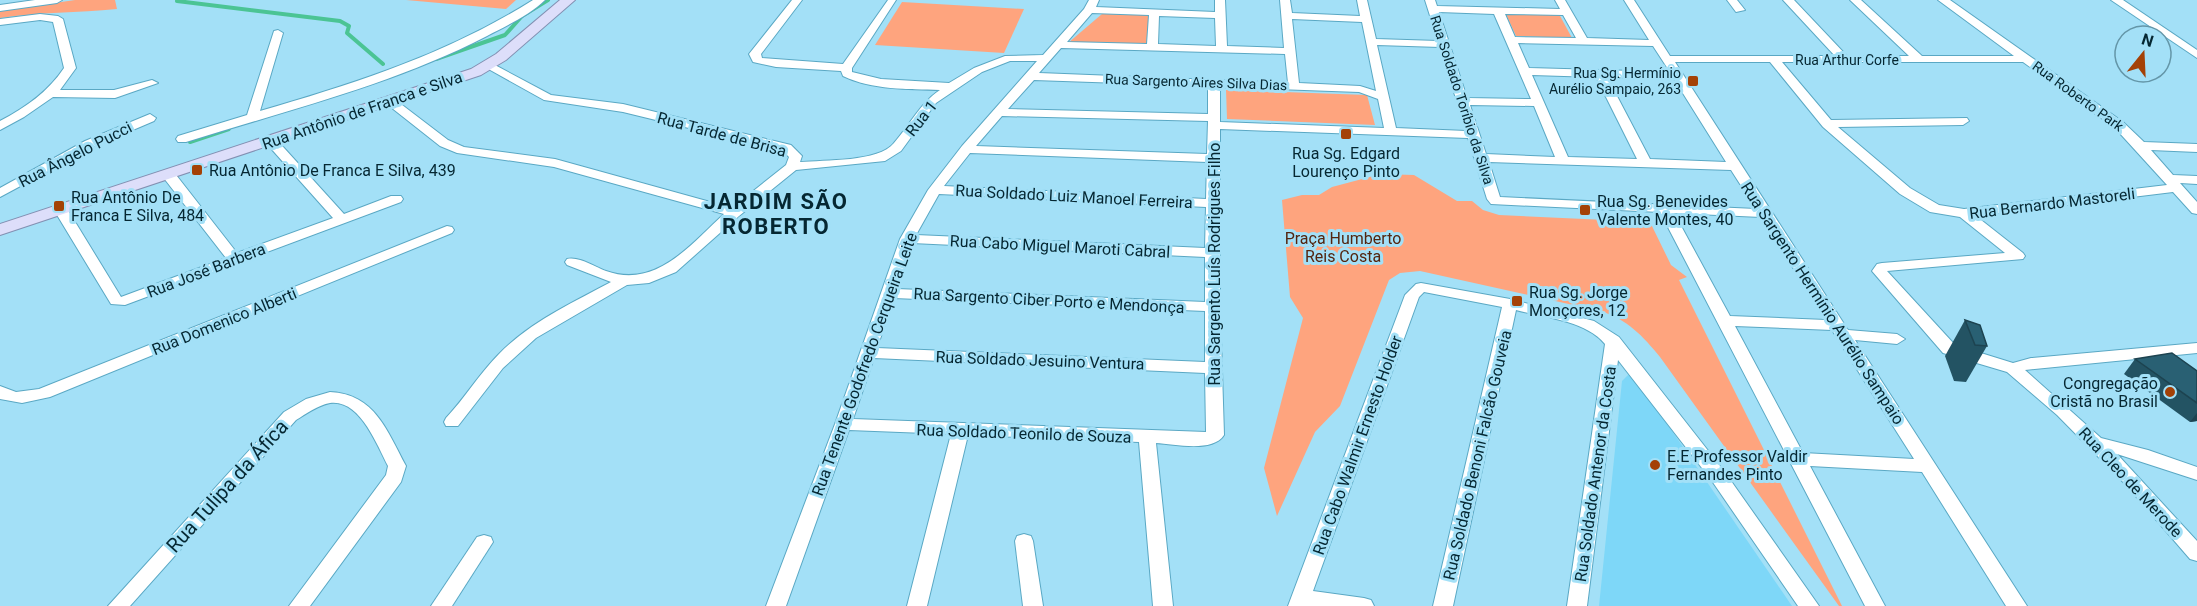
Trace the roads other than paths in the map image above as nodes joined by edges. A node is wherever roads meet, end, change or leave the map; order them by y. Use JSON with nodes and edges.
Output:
{"nodes":[{"id":1,"x":57,"y":0,"type":"edge"},
{"id":2,"x":540,"y":0,"type":"edge"},
{"id":3,"x":568,"y":0,"type":"edge"},
{"id":4,"x":797,"y":0,"type":"edge"},
{"id":5,"x":1220,"y":0,"type":"edge"},
{"id":6,"x":1285,"y":0,"type":"edge"},
{"id":7,"x":1362,"y":0,"type":"edge"},
{"id":8,"x":1560,"y":0,"type":"edge"},
{"id":9,"x":1629,"y":0,"type":"edge"},
{"id":10,"x":1732,"y":0,"type":"edge"},
{"id":11,"x":1788,"y":0,"type":"edge"},
{"id":12,"x":1855,"y":0,"type":"edge"},
{"id":13,"x":1942,"y":0,"type":"edge"},
{"id":14,"x":2116,"y":0,"type":"edge"},
{"id":15,"x":892,"y":1,"type":"edge"},
{"id":16,"x":1431,"y":4,"type":"edge"},
{"id":17,"x":1092,"y":5,"type":"edge"},
{"id":18,"x":0,"y":8,"type":"edge"},
{"id":19,"x":1498,"y":10,"type":"junction"},
{"id":20,"x":1740,"y":10,"type":"dead end"},
{"id":21,"x":1566,"y":12,"type":"junction"},
{"id":22,"x":1154,"y":13,"type":"junction"},
{"id":23,"x":1221,"y":15,"type":"junction"},
{"id":24,"x":1287,"y":16,"type":"junction"},
{"id":25,"x":1366,"y":19,"type":"junction"},
{"id":26,"x":0,"y":22,"type":"edge"},
{"id":27,"x":278,"y":33,"type":"dead end"},
{"id":28,"x":1512,"y":40,"type":"junction"},
{"id":29,"x":1371,"y":42,"type":"junction"},
{"id":30,"x":1584,"y":42,"type":"junction"},
{"id":31,"x":1656,"y":43,"type":"junction"},
{"id":32,"x":1445,"y":44,"type":"junction"},
{"id":33,"x":1059,"y":45,"type":"junction"},
{"id":34,"x":1152,"y":47,"type":"junction"},
{"id":35,"x":1222,"y":49,"type":"junction"},
{"id":36,"x":1291,"y":51,"type":"junction"},
{"id":37,"x":2197,"y":56,"type":"edge"},
{"id":38,"x":1047,"y":58,"type":"junction"},
{"id":39,"x":1667,"y":59,"type":"junction"},
{"id":40,"x":2027,"y":59,"type":"junction"},
{"id":41,"x":1774,"y":60,"type":"junction"},
{"id":42,"x":1845,"y":60,"type":"junction"},
{"id":43,"x":1920,"y":60,"type":"junction"},
{"id":44,"x":489,"y":66,"type":"junction"},
{"id":45,"x":846,"y":68,"type":"junction"},
{"id":46,"x":1526,"y":71,"type":"junction"},
{"id":47,"x":1600,"y":74,"type":"junction"},
{"id":48,"x":1031,"y":76,"type":"junction"},
{"id":49,"x":1677,"y":76,"type":"junction"},
{"id":50,"x":152,"y":83,"type":"dead end"},
{"id":51,"x":1214,"y":83,"type":"junction"},
{"id":52,"x":1380,"y":83,"type":"junction"},
{"id":53,"x":1294,"y":86,"type":"junction"},
{"id":54,"x":950,"y":87,"type":"junction"},
{"id":55,"x":1360,"y":89,"type":"junction"},
{"id":56,"x":50,"y":93,"type":"junction"},
{"id":57,"x":1383,"y":97,"type":"junction"},
{"id":58,"x":1463,"y":100,"type":"junction"},
{"id":59,"x":389,"y":101,"type":"junction"},
{"id":60,"x":1538,"y":103,"type":"junction"},
{"id":61,"x":999,"y":112,"type":"junction"},
{"id":62,"x":253,"y":116,"type":"junction"},
{"id":63,"x":150,"y":118,"type":"dead end"},
{"id":64,"x":1963,"y":121,"type":"dead end"},
{"id":65,"x":1213,"y":122,"type":"junction"},
{"id":66,"x":1827,"y":124,"type":"junction"},
{"id":67,"x":1,"y":125,"type":"edge"},
{"id":68,"x":1391,"y":132,"type":"junction"},
{"id":69,"x":1474,"y":135,"type":"junction"},
{"id":70,"x":182,"y":139,"type":"dead end"},
{"id":71,"x":271,"y":141,"type":"junction"},
{"id":72,"x":2141,"y":146,"type":"junction"},
{"id":73,"x":2197,"y":148,"type":"edge"},
{"id":74,"x":966,"y":149,"type":"junction"},
{"id":75,"x":1213,"y":158,"type":"junction"},
{"id":76,"x":1481,"y":158,"type":"junction"},
{"id":77,"x":1563,"y":160,"type":"junction"},
{"id":78,"x":1645,"y":162,"type":"junction"},
{"id":79,"x":1735,"y":166,"type":"junction"},
{"id":80,"x":792,"y":167,"type":"junction"},
{"id":81,"x":168,"y":174,"type":"junction"},
{"id":82,"x":2197,"y":180,"type":"edge"},
{"id":83,"x":2171,"y":183,"type":"junction"},
{"id":84,"x":935,"y":190,"type":"junction"},
{"id":85,"x":0,"y":193,"type":"edge"},
{"id":86,"x":396,"y":199,"type":"dead end"},
{"id":87,"x":1213,"y":202,"type":"junction"},
{"id":88,"x":61,"y":210,"type":"junction"},
{"id":89,"x":1666,"y":210,"type":"junction"},
{"id":90,"x":2197,"y":210,"type":"edge"},
{"id":91,"x":734,"y":213,"type":"junction"},
{"id":92,"x":1765,"y":213,"type":"junction"},
{"id":93,"x":1964,"y":213,"type":"junction"},
{"id":94,"x":341,"y":219,"type":"junction"},
{"id":95,"x":0,"y":230,"type":"edge"},
{"id":96,"x":447,"y":230,"type":"dead end"},
{"id":97,"x":907,"y":239,"type":"junction"},
{"id":98,"x":1213,"y":253,"type":"junction"},
{"id":99,"x":235,"y":260,"type":"junction"},
{"id":100,"x":572,"y":262,"type":"dead end"},
{"id":101,"x":621,"y":282,"type":"junction"},
{"id":102,"x":886,"y":293,"type":"junction"},
{"id":103,"x":1510,"y":304,"type":"junction"},
{"id":104,"x":1212,"y":308,"type":"junction"},
{"id":105,"x":1725,"y":321,"type":"junction"},
{"id":106,"x":1841,"y":330,"type":"junction"},
{"id":107,"x":1897,"y":339,"type":"dead end"},
{"id":108,"x":1613,"y":341,"type":"junction"},
{"id":109,"x":2197,"y":348,"type":"edge"},
{"id":110,"x":2163,"y":350,"type":"junction"},
{"id":111,"x":866,"y":353,"type":"junction"},
{"id":112,"x":2180,"y":362,"type":"edge"},
{"id":113,"x":1214,"y":368,"type":"junction"},
{"id":114,"x":2013,"y":368,"type":"junction"},
{"id":115,"x":0,"y":392,"type":"edge"},
{"id":116,"x":452,"y":422,"type":"dead end"},
{"id":117,"x":843,"y":424,"type":"junction"},
{"id":118,"x":960,"y":431,"type":"junction"},
{"id":119,"x":1147,"y":438,"type":"junction"},
{"id":120,"x":1206,"y":439,"type":"joint"},
{"id":121,"x":2093,"y":441,"type":"junction"},
{"id":122,"x":1798,"y":459,"type":"junction"},
{"id":123,"x":1928,"y":466,"type":"junction"},
{"id":124,"x":2197,"y":474,"type":"edge"},
{"id":125,"x":484,"y":542,"type":"dead end"},
{"id":126,"x":1024,"y":542,"type":"dead end"},
{"id":127,"x":2197,"y":554,"type":"edge"},
{"id":128,"x":1300,"y":602,"type":"edge"},
{"id":129,"x":118,"y":606,"type":"edge"},
{"id":130,"x":298,"y":606,"type":"edge"},
{"id":131,"x":441,"y":606,"type":"edge"},
{"id":132,"x":776,"y":606,"type":"edge"},
{"id":133,"x":917,"y":606,"type":"edge"},
{"id":134,"x":1033,"y":606,"type":"edge"},
{"id":135,"x":1163,"y":606,"type":"edge"},
{"id":136,"x":1364,"y":606,"type":"edge"},
{"id":137,"x":1443,"y":606,"type":"edge"},
{"id":138,"x":1577,"y":606,"type":"edge"},
{"id":139,"x":1809,"y":606,"type":"edge"},
{"id":140,"x":1875,"y":606,"type":"edge"},
{"id":141,"x":2017,"y":606,"type":"edge"}],
"edges":[{"from":1,"to":18,"type":"street"},
{"from":2,"to":62,"type":"street"},
{"from":3,"to":44,"type":"main road","name":"Rua Antônio de Franca e Silva"},
{"from":4,"to":45,"type":"street"},
{"from":5,"to":23,"type":"street"},
{"from":6,"to":24,"type":"street"},
{"from":7,"to":25,"type":"street"},
{"from":8,"to":21,"type":"street"},
{"from":9,"to":31,"type":"street","name":"Rua Sargento Hermínio Aurélio Sampaio"},
{"from":10,"to":20,"type":"street"},
{"from":11,"to":42,"type":"street"},
{"from":12,"to":43,"type":"street"},
{"from":13,"to":40,"type":"street","name":"Rua Roberto Park"},
{"from":14,"to":37,"type":"street"},
{"from":15,"to":45,"type":"street"},
{"from":16,"to":19,"type":"street"},
{"from":16,"to":32,"type":"street","name":"Rua Soldado Toríbio da Silva"},
{"from":17,"to":22,"type":"street"},
{"from":17,"to":33,"type":"street","name":"Rua Tenente Godofredo Cerqueira Leite"},
{"from":19,"to":21,"type":"street"},
{"from":19,"to":28,"type":"street"},
{"from":21,"to":30,"type":"street"},
{"from":22,"to":23,"type":"street"},
{"from":22,"to":34,"type":"street"},
{"from":23,"to":35,"type":"street"},
{"from":24,"to":25,"type":"street"},
{"from":24,"to":36,"type":"street"},
{"from":25,"to":29,"type":"street"},
{"from":26,"to":56,"type":"street"},
{"from":27,"to":62,"type":"street"},
{"from":28,"to":30,"type":"street"},
{"from":28,"to":46,"type":"street"},
{"from":29,"to":32,"type":"street"},
{"from":29,"to":52,"type":"street"},
{"from":30,"to":31,"type":"street"},
{"from":31,"to":39,"type":"street","name":"Rua Sargento Hermínio Aurélio Sampaio"},
{"from":32,"to":58,"type":"street","name":"Rua Soldado Toríbio da Silva"},
{"from":33,"to":34,"type":"street"},
{"from":33,"to":38,"type":"street","name":"Rua Tenente Godofredo Cerqueira Leite"},
{"from":34,"to":35,"type":"street"},
{"from":35,"to":36,"type":"street"},
{"from":36,"to":53,"type":"street"},
{"from":38,"to":48,"type":"street","name":"Rua Tenente Godofredo Cerqueira Leite"},
{"from":38,"to":54,"type":"street","name":"Rua 1"},
{"from":39,"to":41,"type":"street","name":"Rua Arthur Corfe"},
{"from":39,"to":49,"type":"street","name":"Rua Sargento Hermínio Aurélio Sampaio"},
{"from":40,"to":43,"type":"street","name":"Rua Arthur Corfe"},
{"from":40,"to":72,"type":"street","name":"Rua Roberto Park"},
{"from":41,"to":42,"type":"street","name":"Rua Arthur Corfe"},
{"from":41,"to":66,"type":"street","name":"Rua Bernardo Mastoreli"},
{"from":42,"to":43,"type":"street","name":"Rua Arthur Corfe"},
{"from":44,"to":59,"type":"main road","name":"Rua Antônio de Franca e Silva"},
{"from":44,"to":80,"type":"street","name":"Rua Tarde de Brisa"},
{"from":45,"to":54,"type":"street"},
{"from":46,"to":47,"type":"street"},
{"from":46,"to":60,"type":"street"},
{"from":47,"to":49,"type":"street"},
{"from":47,"to":78,"type":"street"},
{"from":48,"to":51,"type":"street","name":"Rua Sargento Aires Silva Dias"},
{"from":48,"to":61,"type":"street","name":"Rua Tenente Godofredo Cerqueira Leite"},
{"from":49,"to":79,"type":"street","name":"Rua Sargento Hermínio Aurélio Sampaio"},
{"from":50,"to":56,"type":"street"},
{"from":51,"to":53,"type":"street","name":"Rua Sargento Aires Silva Dias"},
{"from":51,"to":65,"type":"street","name":"Rua Sargento Luís Rodrigues Filho"},
{"from":52,"to":55,"type":"street","name":"Rua Sargento Aires Silva Dias"},
{"from":52,"to":57,"type":"street"},
{"from":53,"to":55,"type":"street","name":"Rua Sargento Aires Silva Dias"},
{"from":54,"to":80,"type":"street","name":"Rua 1"},
{"from":55,"to":57,"type":"street","name":"Rua Sargento Aires Silva Dias"},
{"from":56,"to":67,"type":"street"},
{"from":57,"to":68,"type":"street"},
{"from":58,"to":60,"type":"street"},
{"from":58,"to":69,"type":"street","name":"Rua Soldado Toríbio da Silva"},
{"from":59,"to":71,"type":"main road","name":"Rua Antônio de Franca e Silva"},
{"from":59,"to":91,"type":"street"},
{"from":60,"to":77,"type":"street"},
{"from":61,"to":65,"type":"street"},
{"from":61,"to":74,"type":"street","name":"Rua Tenente Godofredo Cerqueira Leite"},
{"from":62,"to":70,"type":"street"},
{"from":63,"to":85,"type":"street","name":"Rua Ângelo Pucci"},
{"from":64,"to":66,"type":"street"},
{"from":65,"to":68,"type":"street"},
{"from":65,"to":75,"type":"street","name":"Rua Sargento Luís Rodrigues Filho"},
{"from":66,"to":93,"type":"street","name":"Rua Bernardo Mastoreli"},
{"from":68,"to":69,"type":"street"},
{"from":69,"to":76,"type":"street","name":"Rua Soldado Toríbio da Silva"},
{"from":71,"to":81,"type":"main road","name":"Rua Antônio de Franca e Silva"},
{"from":71,"to":94,"type":"street"},
{"from":72,"to":73,"type":"street"},
{"from":72,"to":83,"type":"street","name":"Rua Roberto Park"},
{"from":74,"to":75,"type":"street"},
{"from":74,"to":84,"type":"street","name":"Rua Tenente Godofredo Cerqueira Leite"},
{"from":75,"to":87,"type":"street","name":"Rua Sargento Luís Rodrigues Filho"},
{"from":76,"to":77,"type":"street"},
{"from":76,"to":89,"type":"street","name":"Rua Soldado Toríbio da Silva"},
{"from":77,"to":78,"type":"street"},
{"from":78,"to":79,"type":"street"},
{"from":79,"to":92,"type":"street","name":"Rua Sargento Hermínio Aurélio Sampaio"},
{"from":80,"to":91,"type":"street","name":"Rua Tarde de Brisa"},
{"from":81,"to":88,"type":"main road","name":"Rua Antônio de Franca e Silva"},
{"from":81,"to":99,"type":"street"},
{"from":82,"to":83,"type":"street","name":"Rua Bernardo Mastoreli"},
{"from":83,"to":90,"type":"street","name":"Rua Roberto Park"},
{"from":83,"to":93,"type":"street","name":"Rua Bernardo Mastoreli"},
{"from":84,"to":87,"type":"street","name":"Rua Soldado Luiz Manoel Ferreira"},
{"from":84,"to":97,"type":"street","name":"Rua Tenente Godofredo Cerqueira Leite"},
{"from":86,"to":94,"type":"street","name":"Rua José Barbera"},
{"from":87,"to":98,"type":"street","name":"Rua Sargento Luís Rodrigues Filho"},
{"from":88,"to":95,"type":"main road","name":"Rua Antônio de Franca e Silva"},
{"from":88,"to":99,"type":"street","name":"Rua José Barbera"},
{"from":89,"to":92,"type":"street"},
{"from":89,"to":105,"type":"street"},
{"from":91,"to":101,"type":"street","name":"Rua Tarde de Brisa"},
{"from":92,"to":106,"type":"street","name":"Rua Sargento Hermínio Aurélio Sampaio"},
{"from":93,"to":114,"type":"street"},
{"from":94,"to":99,"type":"street","name":"Rua José Barbera"},
{"from":96,"to":115,"type":"street","name":"Rua Domenico Alberti"},
{"from":97,"to":98,"type":"street","name":"Rua Cabo Miguel Maroti Cabral"},
{"from":97,"to":102,"type":"street","name":"Rua Tenente Godofredo Cerqueira Leite"},
{"from":98,"to":104,"type":"street","name":"Rua Sargento Luís Rodrigues Filho"},
{"from":100,"to":101,"type":"street","name":"Rua Tarde de Brisa"},
{"from":101,"to":116,"type":"street"},
{"from":102,"to":104,"type":"street","name":"Rua Sargento Ciber Porto e Mendonça"},
{"from":102,"to":111,"type":"street","name":"Rua Tenente Godofredo Cerqueira Leite"},
{"from":103,"to":108,"type":"street"},
{"from":103,"to":128,"type":"street","name":"Rua Cabo Walmir Ernesto Holder"},
{"from":103,"to":137,"type":"street","name":"Rua Soldado Benoni Falcão Gouveia"},
{"from":104,"to":113,"type":"street","name":"Rua Sargento Luís Rodrigues Filho"},
{"from":105,"to":106,"type":"street"},
{"from":105,"to":122,"type":"street"},
{"from":106,"to":107,"type":"street"},
{"from":106,"to":123,"type":"street","name":"Rua Sargento Hermínio Aurélio Sampaio"},
{"from":108,"to":138,"type":"street","name":"Rua Soldado Antenor da Costa"},
{"from":108,"to":139,"type":"street"},
{"from":109,"to":110,"type":"street"},
{"from":110,"to":112,"type":"street"},
{"from":110,"to":114,"type":"street"},
{"from":111,"to":113,"type":"street","name":"Rua Soldado Jesuino Ventura"},
{"from":111,"to":117,"type":"street","name":"Rua Tenente Godofredo Cerqueira Leite"},
{"from":113,"to":120,"type":"street","name":"Rua Sargento Luís Rodrigues Filho"},
{"from":114,"to":121,"type":"street","name":"Rua Cleo de Merode"},
{"from":117,"to":118,"type":"street","name":"Rua Soldado Teonilo de Souza"},
{"from":117,"to":132,"type":"street","name":"Rua Tenente Godofredo Cerqueira Leite"},
{"from":118,"to":119,"type":"street","name":"Rua Soldado Teonilo de Souza"},
{"from":118,"to":133,"type":"street"},
{"from":119,"to":120,"type":"street","name":"Rua Soldado Teonilo de Souza"},
{"from":119,"to":135,"type":"street"},
{"from":121,"to":124,"type":"street"},
{"from":121,"to":127,"type":"street","name":"Rua Cleo de Merode"},
{"from":122,"to":123,"type":"street"},
{"from":122,"to":140,"type":"street"},
{"from":123,"to":141,"type":"street","name":"Rua Sargento Hermínio Aurélio Sampaio"},
{"from":125,"to":131,"type":"street"},
{"from":126,"to":134,"type":"street"},
{"from":128,"to":136,"type":"street"},
{"from":129,"to":130,"type":"street","name":"Rua Tulipa da Áfica"}]}
